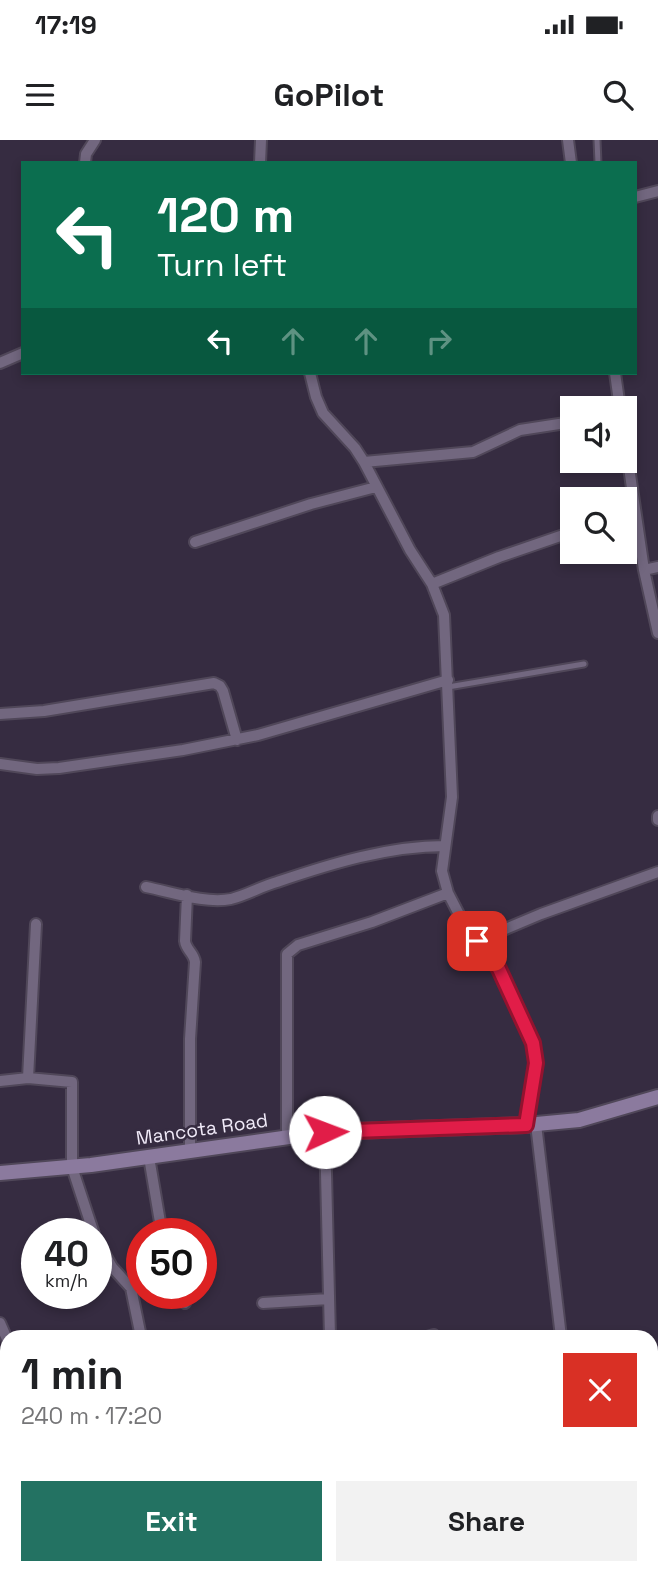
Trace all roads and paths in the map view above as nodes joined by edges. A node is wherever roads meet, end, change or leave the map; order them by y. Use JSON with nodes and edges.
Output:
{"nodes":[{"id":1,"x":95,"y":140,"type":"edge"},
{"id":2,"x":261,"y":140,"type":"edge"},
{"id":3,"x":568,"y":140,"type":"edge"},
{"id":4,"x":597,"y":140,"type":"edge"},
{"id":5,"x":85,"y":161,"type":"edge"},
{"id":6,"x":260,"y":161,"type":"edge"},
{"id":7,"x":571,"y":161,"type":"edge"},
{"id":8,"x":598,"y":161,"type":"edge"},
{"id":9,"x":658,"y":191,"type":"edge"},
{"id":10,"x":637,"y":196,"type":"edge"},
{"id":11,"x":21,"y":354,"type":"edge"},
{"id":12,"x":0,"y":363,"type":"edge"},
{"id":13,"x":310,"y":375,"type":"edge"},
{"id":14,"x":615,"y":375,"type":"edge"},
{"id":15,"x":618,"y":396,"type":"edge"},
{"id":16,"x":560,"y":424,"type":"edge"},
{"id":17,"x":364,"y":462,"type":"junction"},
{"id":18,"x":376,"y":487,"type":"junction"},
{"id":19,"x":560,"y":536,"type":"edge"},
{"id":20,"x":195,"y":542,"type":"dead end"},
{"id":21,"x":637,"y":542,"type":"edge"},
{"id":22,"x":658,"y":566,"type":"edge"},
{"id":23,"x":644,"y":570,"type":"junction"},
{"id":24,"x":432,"y":584,"type":"junction"},
{"id":25,"x":658,"y":633,"type":"edge"},
{"id":26,"x":584,"y":664,"type":"dead end"},
{"id":27,"x":448,"y":684,"type":"junction"},
{"id":28,"x":0,"y":714,"type":"edge"},
{"id":29,"x":237,"y":740,"type":"junction"},
{"id":30,"x":0,"y":764,"type":"edge"},
{"id":31,"x":445,"y":846,"type":"junction"},
{"id":32,"x":658,"y":872,"type":"edge"},
{"id":33,"x":146,"y":887,"type":"dead end"},
{"id":34,"x":448,"y":893,"type":"junction"},
{"id":35,"x":187,"y":895,"type":"junction"},
{"id":36,"x":36,"y":924,"type":"dead end"},
{"id":37,"x":477,"y":941,"type":"junction"},
{"id":38,"x":28,"y":1078,"type":"junction"},
{"id":39,"x":0,"y":1081,"type":"edge"},
{"id":40,"x":658,"y":1097,"type":"edge"},
{"id":41,"x":531,"y":1125,"type":"junction"},
{"id":42,"x":325,"y":1132,"type":"junction"},
{"id":43,"x":287,"y":1136,"type":"junction"},
{"id":44,"x":190,"y":1150,"type":"junction"},
{"id":45,"x":149,"y":1157,"type":"junction"},
{"id":46,"x":72,"y":1167,"type":"junction"},
{"id":47,"x":0,"y":1173,"type":"edge"},
{"id":48,"x":87,"y":1218,"type":"edge"},
{"id":49,"x":159,"y":1218,"type":"edge"},
{"id":50,"x":112,"y":1267,"type":"edge"},
{"id":51,"x":329,"y":1299,"type":"junction"},
{"id":52,"x":263,"y":1303,"type":"dead end"},
{"id":53,"x":140,"y":1330,"type":"edge"},
{"id":54,"x":330,"y":1330,"type":"edge"},
{"id":55,"x":560,"y":1330,"type":"edge"}],
"edges":[{"from":1,"to":5,"type":"street"},
{"from":2,"to":6,"type":"street"},
{"from":3,"to":7,"type":"street"},
{"from":4,"to":8,"type":"lane"},
{"from":9,"to":10,"type":"street"},
{"from":11,"to":12,"type":"street"},
{"from":13,"to":17,"type":"street"},
{"from":14,"to":15,"type":"street"},
{"from":16,"to":17,"type":"street"},
{"from":17,"to":18,"type":"street"},
{"from":18,"to":20,"type":"street"},
{"from":18,"to":24,"type":"street"},
{"from":19,"to":24,"type":"street"},
{"from":21,"to":23,"type":"street"},
{"from":22,"to":23,"type":"street"},
{"from":23,"to":25,"type":"street"},
{"from":24,"to":27,"type":"street"},
{"from":26,"to":27,"type":"lane"},
{"from":27,"to":29,"type":"street"},
{"from":27,"to":31,"type":"street"},
{"from":28,"to":29,"type":"street"},
{"from":29,"to":30,"type":"street"},
{"from":31,"to":34,"type":"street"},
{"from":31,"to":35,"type":"street"},
{"from":32,"to":37,"type":"street"},
{"from":33,"to":35,"type":"street"},
{"from":34,"to":37,"type":"street"},
{"from":34,"to":43,"type":"street"},
{"from":35,"to":44,"type":"street"},
{"from":36,"to":38,"type":"street"},
{"from":37,"to":41,"type":"street"},
{"from":38,"to":39,"type":"street"},
{"from":38,"to":46,"type":"street"},
{"from":40,"to":41,"type":"main road","name":"Mancota Road"},
{"from":41,"to":42,"type":"main road","name":"Mancota Road"},
{"from":41,"to":55,"type":"street"},
{"from":42,"to":43,"type":"main road","name":"Mancota Road"},
{"from":42,"to":51,"type":"street"},
{"from":43,"to":44,"type":"main road","name":"Mancota Road"},
{"from":44,"to":45,"type":"main road","name":"Mancota Road"},
{"from":45,"to":46,"type":"main road","name":"Mancota Road"},
{"from":45,"to":49,"type":"street"},
{"from":46,"to":47,"type":"main road","name":"Mancota Road"},
{"from":46,"to":48,"type":"street"},
{"from":50,"to":53,"type":"street"},
{"from":51,"to":52,"type":"street"},
{"from":51,"to":54,"type":"street"}]}
